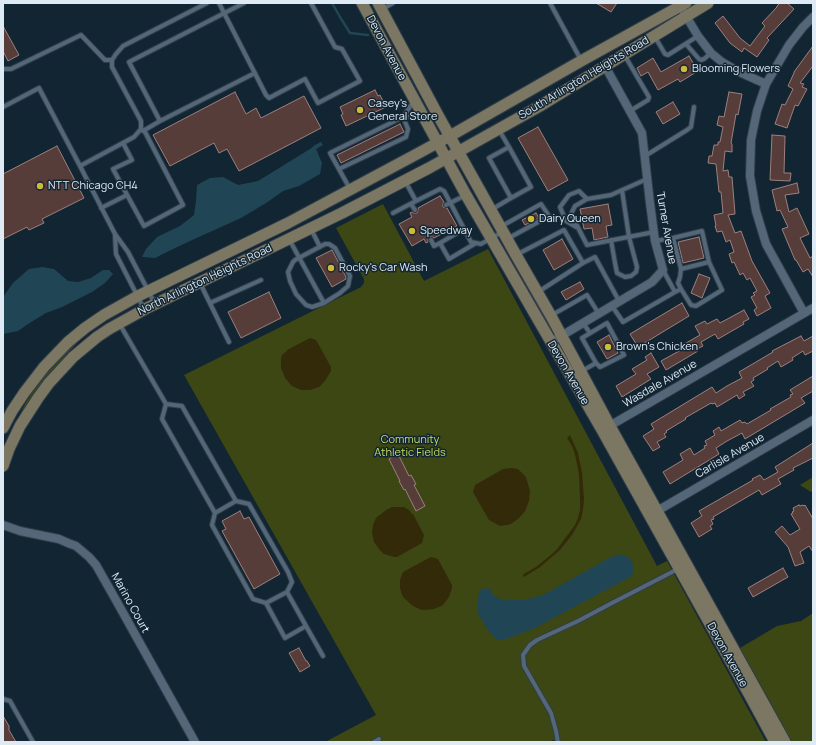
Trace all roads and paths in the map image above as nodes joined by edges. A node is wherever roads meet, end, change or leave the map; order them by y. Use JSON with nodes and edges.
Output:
{"nodes":[{"id":1,"x":207,"y":3,"type":"edge"},
{"id":2,"x":218,"y":3,"type":"edge"},
{"id":3,"x":244,"y":3,"type":"edge"},
{"id":4,"x":311,"y":3,"type":"edge"},
{"id":5,"x":362,"y":3,"type":"edge"},
{"id":6,"x":393,"y":3,"type":"edge"},
{"id":7,"x":550,"y":3,"type":"edge"},
{"id":8,"x":708,"y":3,"type":"edge"},
{"id":9,"x":379,"y":6,"type":"edge"},
{"id":10,"x":684,"y":8,"type":"edge"},
{"id":11,"x":224,"y":13,"type":"junction"},
{"id":12,"x":813,"y":17,"type":"edge"},
{"id":13,"x":654,"y":35,"type":"junction"},
{"id":14,"x":698,"y":36,"type":"junction"},
{"id":15,"x":686,"y":44,"type":"junction"},
{"id":16,"x":711,"y":53,"type":"junction"},
{"id":17,"x":624,"y":54,"type":"junction"},
{"id":18,"x":112,"y":60,"type":"junction"},
{"id":19,"x":581,"y":60,"type":"junction"},
{"id":20,"x":605,"y":66,"type":"junction"},
{"id":21,"x":3,"y":69,"type":"edge"},
{"id":22,"x":254,"y":73,"type":"junction"},
{"id":23,"x":766,"y":84,"type":"junction"},
{"id":24,"x":414,"y":101,"type":"junction"},
{"id":25,"x":3,"y":107,"type":"edge"},
{"id":26,"x":694,"y":107,"type":"dead end"},
{"id":27,"x":630,"y":111,"type":"junction"},
{"id":28,"x":423,"y":116,"type":"junction"},
{"id":29,"x":403,"y":117,"type":"junction"},
{"id":30,"x":160,"y":121,"type":"junction"},
{"id":31,"x":498,"y":129,"type":"junction"},
{"id":32,"x":144,"y":130,"type":"junction"},
{"id":33,"x":138,"y":133,"type":"junction"},
{"id":34,"x":450,"y":136,"type":"junction"},
{"id":35,"x":123,"y":143,"type":"junction"},
{"id":36,"x":438,"y":143,"type":"junction"},
{"id":37,"x":509,"y":147,"type":"junction"},
{"id":38,"x":458,"y":152,"type":"junction"},
{"id":39,"x":644,"y":156,"type":"junction"},
{"id":40,"x":446,"y":159,"type":"junction"},
{"id":41,"x":80,"y":166,"type":"junction"},
{"id":42,"x":339,"y":169,"type":"junction"},
{"id":43,"x":647,"y":179,"type":"junction"},
{"id":44,"x":404,"y":181,"type":"junction"},
{"id":45,"x":350,"y":190,"type":"junction"},
{"id":46,"x":622,"y":190,"type":"junction"},
{"id":47,"x":127,"y":194,"type":"junction"},
{"id":48,"x":466,"y":195,"type":"junction"},
{"id":49,"x":511,"y":198,"type":"junction"},
{"id":50,"x":587,"y":199,"type":"junction"},
{"id":51,"x":416,"y":201,"type":"junction"},
{"id":52,"x":451,"y":203,"type":"junction"},
{"id":53,"x":411,"y":204,"type":"junction"},
{"id":54,"x":446,"y":206,"type":"dead end"},
{"id":55,"x":101,"y":208,"type":"junction"},
{"id":56,"x":415,"y":210,"type":"dead end"},
{"id":57,"x":491,"y":210,"type":"junction"},
{"id":58,"x":394,"y":213,"type":"dead end"},
{"id":59,"x":457,"y":215,"type":"junction"},
{"id":60,"x":452,"y":217,"type":"dead end"},
{"id":61,"x":578,"y":227,"type":"junction"},
{"id":62,"x":311,"y":228,"type":"junction"},
{"id":63,"x":464,"y":229,"type":"junction"},
{"id":64,"x":654,"y":232,"type":"junction"},
{"id":65,"x":503,"y":233,"type":"junction"},
{"id":66,"x":115,"y":234,"type":"junction"},
{"id":67,"x":629,"y":237,"type":"junction"},
{"id":68,"x":673,"y":238,"type":"junction"},
{"id":69,"x":289,"y":239,"type":"junction"},
{"id":70,"x":491,"y":239,"type":"junction"},
{"id":71,"x":431,"y":240,"type":"dead end"},
{"id":72,"x":611,"y":240,"type":"junction"},
{"id":73,"x":655,"y":240,"type":"junction"},
{"id":74,"x":440,"y":243,"type":"junction"},
{"id":75,"x":476,"y":243,"type":"junction"},
{"id":76,"x":320,"y":247,"type":"junction"},
{"id":77,"x":516,"y":255,"type":"junction"},
{"id":78,"x":300,"y":258,"type":"junction"},
{"id":79,"x":709,"y":262,"type":"junction"},
{"id":80,"x":583,"y":263,"type":"junction"},
{"id":81,"x":681,"y":269,"type":"junction"},
{"id":82,"x":663,"y":270,"type":"junction"},
{"id":83,"x":261,"y":280,"type":"dead end"},
{"id":84,"x":200,"y":283,"type":"junction"},
{"id":85,"x":681,"y":289,"type":"junction"},
{"id":86,"x":149,"y":291,"type":"junction"},
{"id":87,"x":675,"y":292,"type":"junction"},
{"id":88,"x":538,"y":293,"type":"junction"},
{"id":89,"x":138,"y":296,"type":"junction"},
{"id":90,"x":210,"y":303,"type":"junction"},
{"id":91,"x":324,"y":303,"type":"junction"},
{"id":92,"x":156,"y":304,"type":"junction"},
{"id":93,"x":616,"y":304,"type":"junction"},
{"id":94,"x":813,"y":308,"type":"edge"},
{"id":95,"x":145,"y":310,"type":"junction"},
{"id":96,"x":804,"y":313,"type":"junction"},
{"id":97,"x":599,"y":314,"type":"junction"},
{"id":98,"x":551,"y":316,"type":"junction"},
{"id":99,"x":119,"y":323,"type":"junction"},
{"id":100,"x":583,"y":323,"type":"junction"},
{"id":101,"x":590,"y":333,"type":"junction"},
{"id":102,"x":562,"y":335,"type":"junction"},
{"id":103,"x":229,"y":342,"type":"dead end"},
{"id":104,"x":551,"y":342,"type":"junction"},
{"id":105,"x":596,"y":363,"type":"junction"},
{"id":106,"x":582,"y":371,"type":"junction"},
{"id":107,"x":166,"y":404,"type":"junction"},
{"id":108,"x":813,"y":420,"type":"edge"},
{"id":109,"x":3,"y":428,"type":"edge"},
{"id":110,"x":606,"y":428,"type":"junction"},
{"id":111,"x":3,"y":466,"type":"edge"},
{"id":112,"x":236,"y":501,"type":"junction"},
{"id":113,"x":657,"y":511,"type":"junction"},
{"id":114,"x":215,"y":513,"type":"junction"},
{"id":115,"x":3,"y":525,"type":"edge"},
{"id":116,"x":683,"y":567,"type":"junction"},
{"id":117,"x":287,"y":592,"type":"junction"},
{"id":118,"x":266,"y":603,"type":"junction"},
{"id":119,"x":306,"y":626,"type":"junction"},
{"id":120,"x":323,"y":656,"type":"dead end"},
{"id":121,"x":3,"y":699,"type":"edge"},
{"id":122,"x":379,"y":739,"type":"dead end"},
{"id":123,"x":33,"y":742,"type":"edge"},
{"id":124,"x":195,"y":742,"type":"edge"},
{"id":125,"x":374,"y":742,"type":"edge"},
{"id":126,"x":558,"y":742,"type":"edge"},
{"id":127,"x":775,"y":742,"type":"edge"},
{"id":128,"x":785,"y":742,"type":"edge"}],
"edges":[{"from":1,"to":18,"type":"lane"},
{"from":2,"to":11,"type":"lane"},
{"from":3,"to":11,"type":"lane"},
{"from":4,"to":22,"type":"lane"},
{"from":5,"to":24,"type":"main road","name":"Devon Avenue"},
{"from":6,"to":9,"type":"lane"},
{"from":7,"to":19,"type":"lane"},
{"from":8,"to":10,"type":"main road","name":"South Arlington Heights Road"},
{"from":9,"to":34,"type":"main road","name":"Devon Avenue"},
{"from":10,"to":13,"type":"main road","name":"South Arlington Heights Road"},
{"from":10,"to":14,"type":"street"},
{"from":10,"to":19,"type":"main road","name":"South Arlington Heights Road"},
{"from":11,"to":22,"type":"lane"},
{"from":11,"to":30,"type":"lane"},
{"from":12,"to":23,"type":"street"},
{"from":13,"to":15,"type":"lane"},
{"from":13,"to":17,"type":"main road","name":"South Arlington Heights Road"},
{"from":14,"to":15,"type":"lane"},
{"from":14,"to":16,"type":"street"},
{"from":15,"to":16,"type":"lane"},
{"from":16,"to":23,"type":"street"},
{"from":17,"to":20,"type":"main road","name":"South Arlington Heights Road"},
{"from":17,"to":27,"type":"lane"},
{"from":18,"to":21,"type":"lane"},
{"from":18,"to":33,"type":"lane"},
{"from":19,"to":34,"type":"main road","name":"South Arlington Heights Road"},
{"from":20,"to":27,"type":"street","name":"Turner Avenue"},
{"from":20,"to":31,"type":"main road","name":"South Arlington Heights Road"},
{"from":22,"to":30,"type":"lane"},
{"from":23,"to":96,"type":"street"},
{"from":24,"to":28,"type":"main road","name":"Devon Avenue"},
{"from":24,"to":29,"type":"lane"},
{"from":25,"to":41,"type":"lane"},
{"from":26,"to":39,"type":"lane"},
{"from":27,"to":39,"type":"street","name":"Turner Avenue"},
{"from":28,"to":29,"type":"lane"},
{"from":28,"to":36,"type":"main road","name":"Devon Avenue"},
{"from":29,"to":42,"type":"lane"},
{"from":29,"to":42,"type":"lane"},
{"from":30,"to":32,"type":"lane"},
{"from":31,"to":37,"type":"lane"},
{"from":31,"to":38,"type":"main road","name":"South Arlington Heights Road"},
{"from":32,"to":33,"type":"lane"},
{"from":32,"to":47,"type":"lane"},
{"from":33,"to":35,"type":"lane"},
{"from":34,"to":36,"type":"main road","name":"North Arlington Heights Road"},
{"from":34,"to":38,"type":"main road","name":"Devon Avenue"},
{"from":35,"to":41,"type":"lane"},
{"from":35,"to":47,"type":"lane"},
{"from":36,"to":40,"type":"main road","name":"Devon Avenue"},
{"from":36,"to":45,"type":"main road","name":"North Arlington Heights Road"},
{"from":37,"to":49,"type":"lane"},
{"from":37,"to":49,"type":"lane"},
{"from":38,"to":40,"type":"main road","name":"North Arlington Heights Road"},
{"from":38,"to":57,"type":"main road","name":"Devon Avenue"},
{"from":39,"to":43,"type":"street","name":"Turner Avenue"},
{"from":40,"to":44,"type":"main road","name":"North Arlington Heights Road"},
{"from":40,"to":48,"type":"main road","name":"Devon Avenue"},
{"from":41,"to":55,"type":"lane"},
{"from":42,"to":45,"type":"lane"},
{"from":43,"to":46,"type":"lane"},
{"from":43,"to":64,"type":"street","name":"Turner Avenue"},
{"from":44,"to":51,"type":"lane"},
{"from":44,"to":62,"type":"main road","name":"North Arlington Heights Road"},
{"from":45,"to":86,"type":"main road","name":"North Arlington Heights Road"},
{"from":46,"to":50,"type":"lane"},
{"from":46,"to":67,"type":"lane"},
{"from":47,"to":55,"type":"lane"},
{"from":48,"to":52,"type":"lane"},
{"from":48,"to":70,"type":"main road","name":"Devon Avenue"},
{"from":49,"to":57,"type":"lane"},
{"from":50,"to":61,"type":"lane"},
{"from":50,"to":61,"type":"lane"},
{"from":51,"to":52,"type":"lane"},
{"from":51,"to":53,"type":"lane"},
{"from":52,"to":54,"type":"lane"},
{"from":52,"to":59,"type":"lane"},
{"from":53,"to":56,"type":"lane"},
{"from":53,"to":58,"type":"lane"},
{"from":55,"to":66,"type":"lane"},
{"from":57,"to":65,"type":"main road","name":"Devon Avenue"},
{"from":59,"to":60,"type":"lane"},
{"from":59,"to":63,"type":"lane"},
{"from":61,"to":72,"type":"lane"},
{"from":62,"to":69,"type":"main road","name":"North Arlington Heights Road"},
{"from":62,"to":76,"type":"lane"},
{"from":63,"to":74,"type":"lane"},
{"from":63,"to":75,"type":"lane"},
{"from":64,"to":67,"type":"lane"},
{"from":64,"to":73,"type":"street","name":"Turner Avenue"},
{"from":65,"to":65,"type":"lane"},
{"from":65,"to":70,"type":"lane"},
{"from":65,"to":77,"type":"main road","name":"Devon Avenue"},
{"from":66,"to":86,"type":"lane"},
{"from":66,"to":89,"type":"lane"},
{"from":67,"to":72,"type":"lane"},
{"from":67,"to":72,"type":"lane"},
{"from":68,"to":73,"type":"lane"},
{"from":68,"to":79,"type":"lane"},
{"from":68,"to":81,"type":"lane"},
{"from":69,"to":78,"type":"lane"},
{"from":69,"to":84,"type":"main road","name":"North Arlington Heights Road"},
{"from":70,"to":75,"type":"lane"},
{"from":70,"to":104,"type":"main road","name":"Devon Avenue"},
{"from":71,"to":74,"type":"lane"},
{"from":73,"to":82,"type":"street","name":"Turner Avenue"},
{"from":74,"to":75,"type":"lane"},
{"from":76,"to":78,"type":"lane"},
{"from":76,"to":91,"type":"lane"},
{"from":77,"to":80,"type":"lane"},
{"from":77,"to":88,"type":"main road","name":"Devon Avenue"},
{"from":78,"to":91,"type":"lane"},
{"from":78,"to":91,"type":"lane"},
{"from":79,"to":81,"type":"lane"},
{"from":79,"to":85,"type":"lane"},
{"from":80,"to":88,"type":"lane"},
{"from":80,"to":93,"type":"lane"},
{"from":81,"to":85,"type":"lane"},
{"from":82,"to":87,"type":"lane"},
{"from":82,"to":93,"type":"street","name":"Turner Avenue"},
{"from":83,"to":90,"type":"lane"},
{"from":84,"to":90,"type":"lane"},
{"from":84,"to":92,"type":"main road","name":"North Arlington Heights Road"},
{"from":85,"to":87,"type":"lane"},
{"from":86,"to":89,"type":"main road","name":"North Arlington Heights Road"},
{"from":86,"to":92,"type":"lane"},
{"from":87,"to":93,"type":"lane"},
{"from":88,"to":98,"type":"main road","name":"Devon Avenue"},
{"from":89,"to":95,"type":"lane"},
{"from":89,"to":109,"type":"main road","name":"North Arlington Heights Road"},
{"from":90,"to":103,"type":"lane"},
{"from":92,"to":95,"type":"main road","name":"North Arlington Heights Road"},
{"from":93,"to":97,"type":"street","name":"Turner Avenue"},
{"from":94,"to":96,"type":"street","name":"Wasdale Avenue"},
{"from":95,"to":99,"type":"main road","name":"North Arlington Heights Road"},
{"from":96,"to":110,"type":"street","name":"Wasdale Avenue"},
{"from":97,"to":98,"type":"lane"},
{"from":97,"to":100,"type":"street","name":"Turner Avenue"},
{"from":98,"to":102,"type":"main road","name":"Devon Avenue"},
{"from":99,"to":107,"type":"lane"},
{"from":99,"to":111,"type":"main road","name":"North Arlington Heights Road"},
{"from":100,"to":101,"type":"lane"},
{"from":100,"to":102,"type":"street","name":"Turner Avenue"},
{"from":101,"to":105,"type":"lane"},
{"from":101,"to":105,"type":"lane"},
{"from":102,"to":104,"type":"street","name":"Turner Avenue"},
{"from":102,"to":106,"type":"main road","name":"Devon Avenue"},
{"from":104,"to":110,"type":"main road","name":"Devon Avenue"},
{"from":105,"to":106,"type":"lane"},
{"from":106,"to":110,"type":"main road","name":"Devon Avenue"},
{"from":107,"to":112,"type":"lane"},
{"from":107,"to":114,"type":"lane"},
{"from":108,"to":113,"type":"street","name":"Carlisle Avenue"},
{"from":110,"to":113,"type":"main road","name":"Devon Avenue"},
{"from":110,"to":116,"type":"main road","name":"Devon Avenue"},
{"from":112,"to":114,"type":"lane"},
{"from":112,"to":117,"type":"lane"},
{"from":113,"to":116,"type":"main road","name":"Devon Avenue"},
{"from":114,"to":118,"type":"lane"},
{"from":115,"to":124,"type":"street","name":"Marino Court"},
{"from":116,"to":126,"type":"lane"},
{"from":116,"to":127,"type":"main road","name":"Devon Avenue"},
{"from":116,"to":128,"type":"main road"},
{"from":117,"to":118,"type":"lane"},
{"from":117,"to":119,"type":"lane"},
{"from":118,"to":119,"type":"lane"},
{"from":119,"to":120,"type":"lane"},
{"from":121,"to":123,"type":"lane"},
{"from":122,"to":125,"type":"lane"}]}
